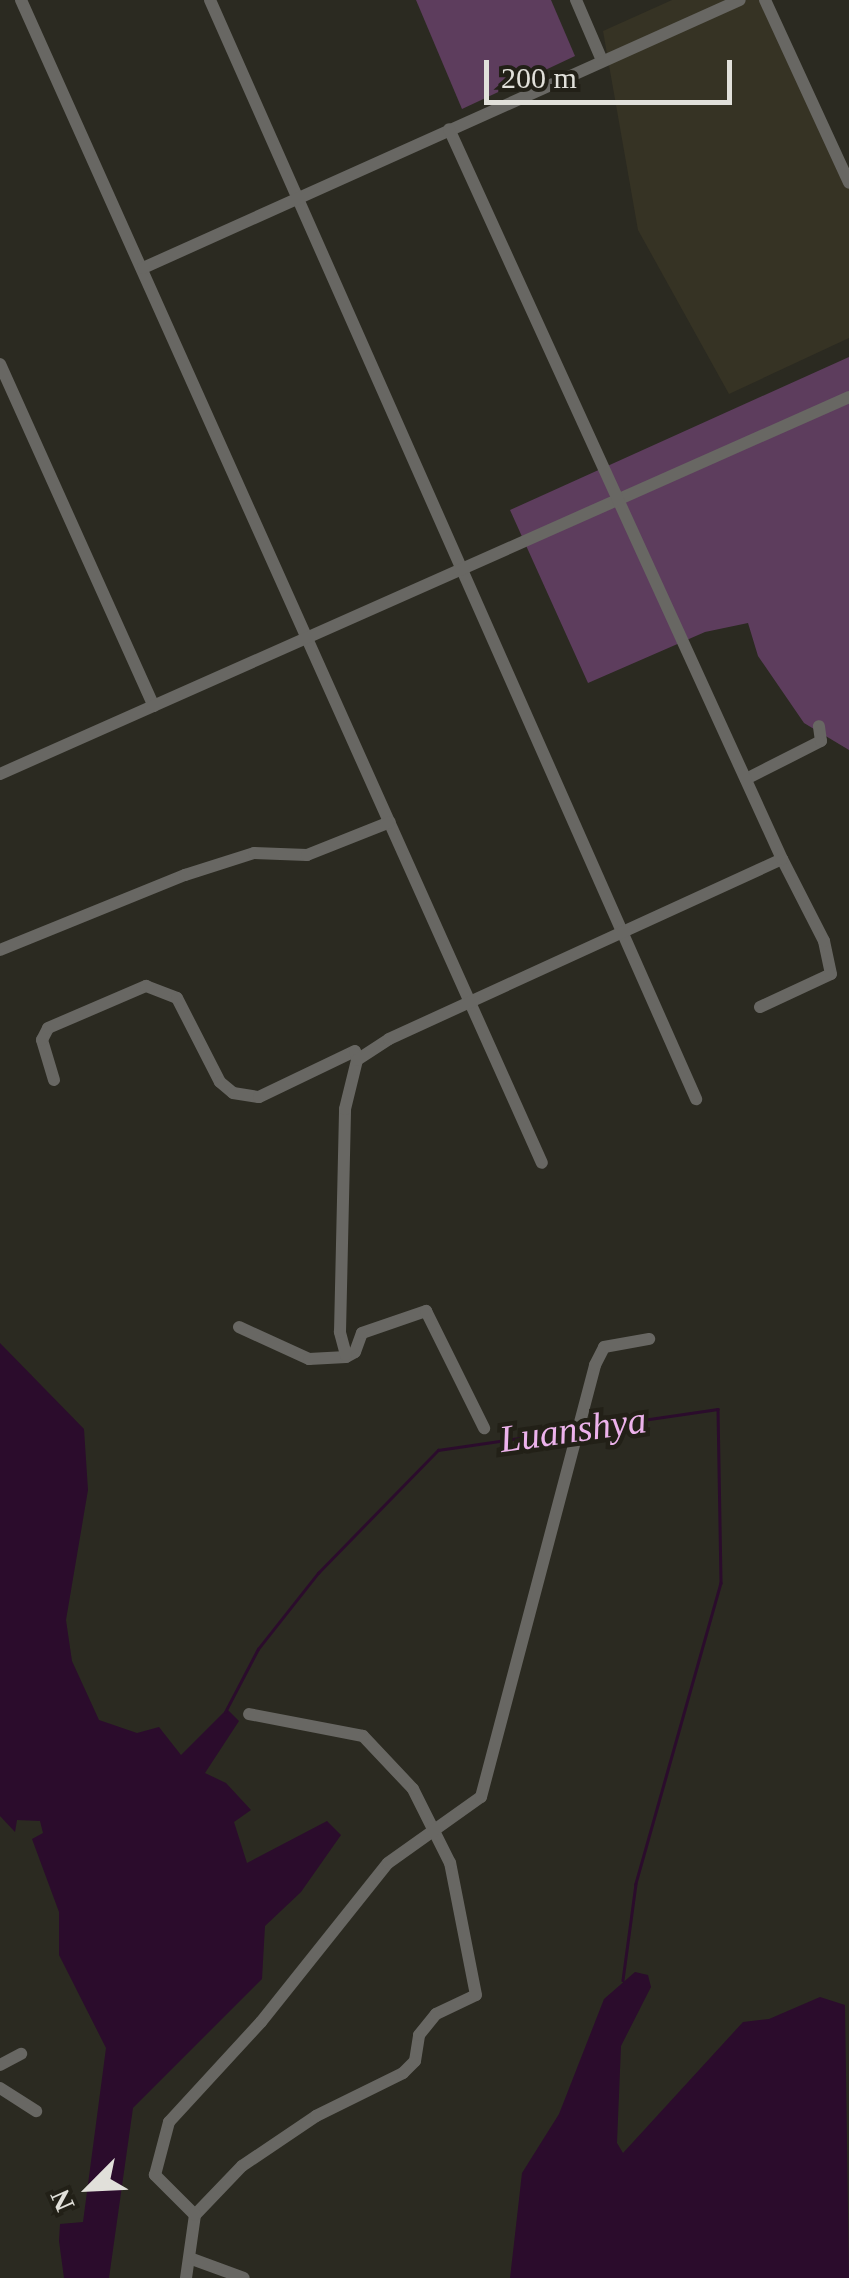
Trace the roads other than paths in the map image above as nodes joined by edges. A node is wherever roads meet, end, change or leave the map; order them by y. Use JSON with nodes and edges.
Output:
{"nodes":[{"id":1,"x":21,"y":0,"type":"edge"},
{"id":2,"x":210,"y":0,"type":"edge"},
{"id":3,"x":576,"y":0,"type":"edge"},
{"id":4,"x":740,"y":0,"type":"edge"},
{"id":5,"x":764,"y":0,"type":"edge"},
{"id":6,"x":601,"y":58,"type":"junction"},
{"id":7,"x":449,"y":129,"type":"junction"},
{"id":8,"x":849,"y":183,"type":"edge"},
{"id":9,"x":298,"y":199,"type":"junction"},
{"id":10,"x":144,"y":268,"type":"junction"},
{"id":11,"x":0,"y":364,"type":"edge"},
{"id":12,"x":849,"y":397,"type":"edge"},
{"id":13,"x":620,"y":499,"type":"junction"},
{"id":14,"x":462,"y":570,"type":"junction"},
{"id":15,"x":307,"y":637,"type":"junction"},
{"id":16,"x":154,"y":706,"type":"junction"},
{"id":17,"x":818,"y":726,"type":"dead end"},
{"id":18,"x":0,"y":774,"type":"edge"},
{"id":19,"x":746,"y":779,"type":"junction"},
{"id":20,"x":390,"y":822,"type":"junction"},
{"id":21,"x":782,"y":859,"type":"junction"},
{"id":22,"x":622,"y":932,"type":"junction"},
{"id":23,"x":0,"y":950,"type":"edge"},
{"id":24,"x":469,"y":1004,"type":"junction"},
{"id":25,"x":760,"y":1008,"type":"dead end"},
{"id":26,"x":357,"y":1060,"type":"junction"},
{"id":27,"x":54,"y":1080,"type":"dead end"},
{"id":28,"x":696,"y":1098,"type":"dead end"},
{"id":29,"x":542,"y":1163,"type":"dead end"},
{"id":30,"x":239,"y":1327,"type":"dead end"},
{"id":31,"x":650,"y":1339,"type":"dead end"},
{"id":32,"x":346,"y":1355,"type":"junction"},
{"id":33,"x":484,"y":1428,"type":"dead end"},
{"id":34,"x":249,"y":1714,"type":"dead end"},
{"id":35,"x":438,"y":1830,"type":"junction"},
{"id":36,"x":21,"y":2054,"type":"dead end"},
{"id":37,"x":0,"y":2065,"type":"edge"},
{"id":38,"x":0,"y":2088,"type":"edge"},
{"id":39,"x":36,"y":2111,"type":"dead end"},
{"id":40,"x":195,"y":2215,"type":"junction"},
{"id":41,"x":192,"y":2258,"type":"junction"},
{"id":42,"x":186,"y":2278,"type":"edge"},
{"id":43,"x":244,"y":2278,"type":"edge"}],
"edges":[{"from":1,"to":10,"type":"street"},
{"from":2,"to":9,"type":"street"},
{"from":3,"to":6,"type":"street"},
{"from":4,"to":6,"type":"street"},
{"from":5,"to":8,"type":"street"},
{"from":6,"to":7,"type":"street"},
{"from":7,"to":9,"type":"street"},
{"from":7,"to":13,"type":"street"},
{"from":9,"to":10,"type":"street"},
{"from":9,"to":14,"type":"street"},
{"from":10,"to":15,"type":"street"},
{"from":11,"to":16,"type":"street"},
{"from":12,"to":13,"type":"street"},
{"from":13,"to":14,"type":"street"},
{"from":13,"to":19,"type":"street"},
{"from":14,"to":15,"type":"street"},
{"from":14,"to":22,"type":"street"},
{"from":15,"to":16,"type":"street"},
{"from":15,"to":20,"type":"street"},
{"from":16,"to":18,"type":"street"},
{"from":17,"to":19,"type":"street"},
{"from":19,"to":21,"type":"street"},
{"from":20,"to":23,"type":"street"},
{"from":20,"to":24,"type":"street"},
{"from":21,"to":22,"type":"street"},
{"from":21,"to":25,"type":"street"},
{"from":22,"to":24,"type":"street"},
{"from":22,"to":28,"type":"street"},
{"from":24,"to":26,"type":"street"},
{"from":24,"to":29,"type":"street"},
{"from":26,"to":27,"type":"street"},
{"from":26,"to":32,"type":"street"},
{"from":30,"to":32,"type":"street"},
{"from":31,"to":35,"type":"street"},
{"from":32,"to":33,"type":"street"},
{"from":34,"to":35,"type":"street"},
{"from":35,"to":40,"type":"street"},
{"from":35,"to":40,"type":"street"},
{"from":36,"to":37,"type":"street"},
{"from":38,"to":39,"type":"street"},
{"from":40,"to":41,"type":"street"},
{"from":41,"to":42,"type":"street"},
{"from":41,"to":43,"type":"street"}]}
